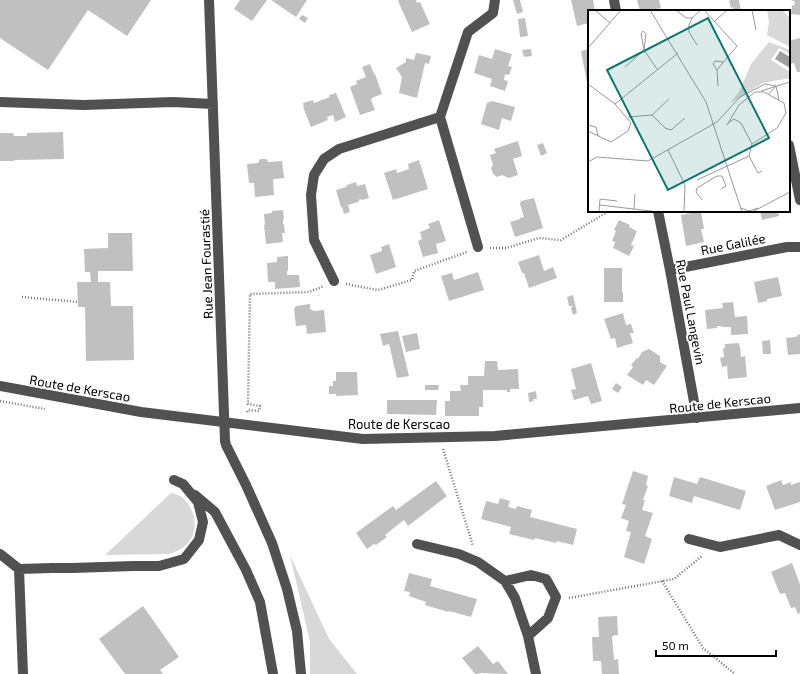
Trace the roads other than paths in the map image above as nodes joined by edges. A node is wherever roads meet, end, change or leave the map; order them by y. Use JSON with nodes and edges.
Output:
{"nodes":[{"id":1,"x":209,"y":0,"type":"edge"},
{"id":2,"x":496,"y":0,"type":"edge"},
{"id":3,"x":614,"y":0,"type":"edge"},
{"id":4,"x":616,"y":10,"type":"edge"},
{"id":5,"x":0,"y":102,"type":"edge"},
{"id":6,"x":213,"y":104,"type":"junction"},
{"id":7,"x":440,"y":118,"type":"junction"},
{"id":8,"x":790,"y":150,"type":"edge"},
{"id":9,"x":800,"y":200,"type":"edge"},
{"id":10,"x":658,"y":212,"type":"edge"},
{"id":11,"x":478,"y":247,"type":"dead end"},
{"id":12,"x":800,"y":247,"type":"edge"},
{"id":13,"x":670,"y":270,"type":"junction"},
{"id":14,"x":334,"y":281,"type":"road end"},
{"id":15,"x":0,"y":386,"type":"edge"},
{"id":16,"x":800,"y":408,"type":"edge"},
{"id":17,"x":697,"y":418,"type":"junction"},
{"id":18,"x":224,"y":423,"type":"junction"},
{"id":19,"x":689,"y":539,"type":"dead end"},
{"id":20,"x":417,"y":544,"type":"dead end"},
{"id":21,"x":800,"y":545,"type":"edge"},
{"id":22,"x":0,"y":554,"type":"edge"},
{"id":23,"x":20,"y":569,"type":"junction"},
{"id":24,"x":505,"y":581,"type":"junction"},
{"id":25,"x":528,"y":636,"type":"junction"},
{"id":26,"x":23,"y":674,"type":"edge"},
{"id":27,"x":273,"y":674,"type":"edge"},
{"id":28,"x":301,"y":674,"type":"edge"},
{"id":29,"x":536,"y":674,"type":"edge"}],
"edges":[{"from":1,"to":6,"type":"street","name":"Rue Jean Fourastié"},
{"from":2,"to":7,"type":"street"},
{"from":3,"to":4,"type":"street"},
{"from":5,"to":6,"type":"street"},
{"from":6,"to":18,"type":"street","name":"Rue Jean Fourastié"},
{"from":7,"to":11,"type":"street"},
{"from":7,"to":14,"type":"street"},
{"from":8,"to":9,"type":"street"},
{"from":10,"to":13,"type":"street","name":"Rue Paul Langevin"},
{"from":12,"to":13,"type":"street","name":"Rue Galilée"},
{"from":13,"to":17,"type":"street","name":"Rue Paul Langevin"},
{"from":15,"to":18,"type":"street","name":"Route de Kerscao"},
{"from":16,"to":17,"type":"street","name":"Route de Kerscao"},
{"from":17,"to":18,"type":"street","name":"Route de Kerscao"},
{"from":18,"to":28,"type":"street","name":"Rue Jean Fourastié"},
{"from":19,"to":21,"type":"street"},
{"from":20,"to":24,"type":"street"},
{"from":22,"to":23,"type":"street"},
{"from":23,"to":26,"type":"street"},
{"from":23,"to":27,"type":"street"},
{"from":24,"to":25,"type":"street"},
{"from":24,"to":25,"type":"street"},
{"from":25,"to":29,"type":"street"}]}
